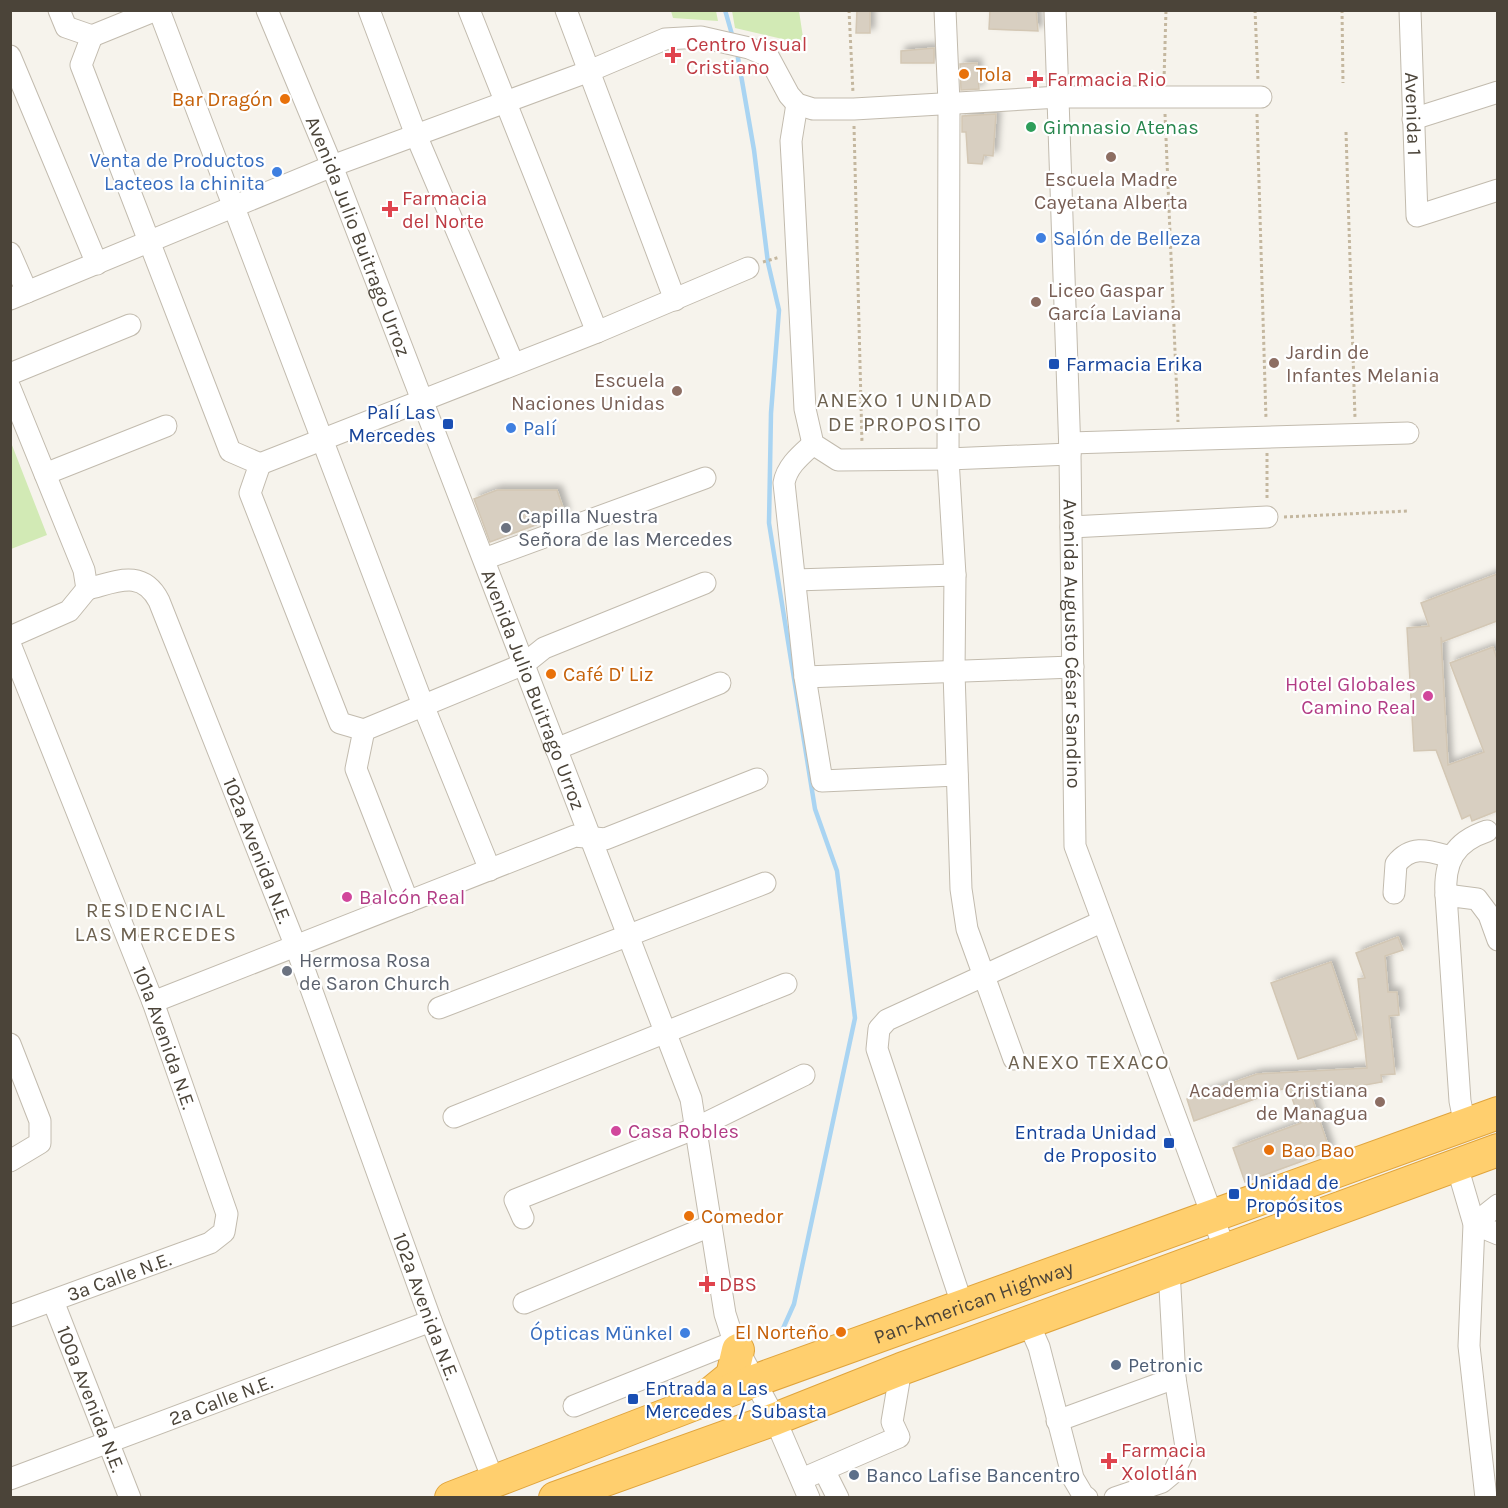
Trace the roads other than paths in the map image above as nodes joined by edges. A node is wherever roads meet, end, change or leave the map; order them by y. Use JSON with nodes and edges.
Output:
{"nodes":[{"id":1,"x":59,"y":10,"type":"edge"},
{"id":2,"x":158,"y":10,"type":"edge"},
{"id":3,"x":267,"y":10,"type":"edge"},
{"id":4,"x":369,"y":10,"type":"edge"},
{"id":5,"x":469,"y":10,"type":"edge"},
{"id":6,"x":566,"y":10,"type":"edge"},
{"id":7,"x":945,"y":10,"type":"edge"},
{"id":8,"x":1055,"y":10,"type":"edge"},
{"id":9,"x":1415,"y":12,"type":"edge"},
{"id":10,"x":92,"y":36,"type":"junction"},
{"id":11,"x":10,"y":56,"type":"edge"},
{"id":12,"x":587,"y":72,"type":"junction"},
{"id":13,"x":1497,"y":92,"type":"edge"},
{"id":14,"x":1060,"y":97,"type":"junction"},
{"id":15,"x":1259,"y":97,"type":"road end"},
{"id":16,"x":503,"y":100,"type":"junction"},
{"id":17,"x":949,"y":103,"type":"junction"},
{"id":18,"x":797,"y":104,"type":"junction"},
{"id":19,"x":1413,"y":119,"type":"junction"},
{"id":20,"x":416,"y":135,"type":"junction"},
{"id":21,"x":332,"y":166,"type":"junction"},
{"id":22,"x":1497,"y":190,"type":"edge"},
{"id":23,"x":234,"y":207,"type":"junction"},
{"id":24,"x":148,"y":240,"type":"junction"},
{"id":25,"x":10,"y":253,"type":"edge"},
{"id":26,"x":97,"y":264,"type":"junction"},
{"id":27,"x":753,"y":266,"type":"road end"},
{"id":28,"x":19,"y":296,"type":"edge"},
{"id":29,"x":675,"y":300,"type":"junction"},
{"id":30,"x":130,"y":325,"type":"dead end"},
{"id":31,"x":597,"y":332,"type":"junction"},
{"id":32,"x":513,"y":363,"type":"junction"},
{"id":33,"x":10,"y":374,"type":"edge"},
{"id":34,"x":10,"y":388,"type":"edge"},
{"id":35,"x":420,"y":400,"type":"junction"},
{"id":36,"x":166,"y":426,"type":"dead end"},
{"id":37,"x":1408,"y":433,"type":"dead end"},
{"id":38,"x":323,"y":439,"type":"junction"},
{"id":39,"x":813,"y":444,"type":"junction"},
{"id":40,"x":1070,"y":448,"type":"junction"},
{"id":41,"x":948,"y":459,"type":"junction"},
{"id":42,"x":260,"y":464,"type":"junction"},
{"id":43,"x":45,"y":474,"type":"junction"},
{"id":44,"x":705,"y":478,"type":"dead end"},
{"id":45,"x":1267,"y":517,"type":"road end"},
{"id":46,"x":1071,"y":527,"type":"junction"},
{"id":47,"x":484,"y":559,"type":"junction"},
{"id":48,"x":955,"y":575,"type":"junction"},
{"id":49,"x":795,"y":580,"type":"junction"},
{"id":50,"x":705,"y":583,"type":"dead end"},
{"id":51,"x":87,"y":589,"type":"junction"},
{"id":52,"x":10,"y":638,"type":"edge"},
{"id":53,"x":10,"y":644,"type":"edge"},
{"id":54,"x":524,"y":664,"type":"junction"},
{"id":55,"x":1072,"y":667,"type":"junction"},
{"id":56,"x":954,"y":672,"type":"junction"},
{"id":57,"x":805,"y":677,"type":"junction"},
{"id":58,"x":720,"y":683,"type":"dead end"},
{"id":59,"x":423,"y":705,"type":"junction"},
{"id":60,"x":363,"y":730,"type":"junction"},
{"id":61,"x":556,"y":749,"type":"junction"},
{"id":62,"x":957,"y":775,"type":"junction"},
{"id":63,"x":758,"y":779,"type":"dead end"},
{"id":64,"x":1487,"y":831,"type":"dead end"},
{"id":65,"x":589,"y":836,"type":"junction"},
{"id":66,"x":1451,"y":857,"type":"junction"},
{"id":67,"x":490,"y":870,"type":"junction"},
{"id":68,"x":765,"y":883,"type":"dead end"},
{"id":69,"x":1394,"y":893,"type":"dead end"},
{"id":70,"x":1446,"y":895,"type":"junction"},
{"id":71,"x":408,"y":902,"type":"junction"},
{"id":72,"x":1101,"y":922,"type":"junction"},
{"id":73,"x":628,"y":936,"type":"junction"},
{"id":74,"x":1497,"y":940,"type":"edge"},
{"id":75,"x":296,"y":946,"type":"junction"},
{"id":76,"x":983,"y":975,"type":"junction"},
{"id":77,"x":786,"y":984,"type":"dead end"},
{"id":78,"x":153,"y":1002,"type":"junction"},
{"id":79,"x":439,"y":1008,"type":"dead end"},
{"id":80,"x":665,"y":1032,"type":"junction"},
{"id":81,"x":10,"y":1044,"type":"edge"},
{"id":82,"x":1014,"y":1059,"type":"dead end"},
{"id":83,"x":804,"y":1075,"type":"dead end"},
{"id":84,"x":1497,"y":1113,"type":"edge"},
{"id":85,"x":454,"y":1117,"type":"dead end"},
{"id":86,"x":1465,"y":1125,"type":"junction"},
{"id":87,"x":696,"y":1128,"type":"junction"},
{"id":88,"x":1497,"y":1140,"type":"edge"},
{"id":89,"x":1497,"y":1150,"type":"edge"},
{"id":90,"x":10,"y":1161,"type":"edge"},
{"id":91,"x":1457,"y":1166,"type":"junction"},
{"id":92,"x":1497,"y":1205,"type":"edge"},
{"id":93,"x":1212,"y":1217,"type":"junction"},
{"id":94,"x":523,"y":1218,"type":"dead end"},
{"id":95,"x":1474,"y":1224,"type":"junction"},
{"id":96,"x":710,"y":1226,"type":"junction"},
{"id":97,"x":225,"y":1232,"type":"joint"},
{"id":98,"x":1497,"y":1234,"type":"edge"},
{"id":99,"x":1225,"y":1250,"type":"junction"},
{"id":100,"x":1169,"y":1270,"type":"junction"},
{"id":101,"x":52,"y":1301,"type":"junction"},
{"id":102,"x":525,"y":1303,"type":"dead end"},
{"id":103,"x":963,"y":1307,"type":"junction"},
{"id":104,"x":10,"y":1316,"type":"edge"},
{"id":105,"x":431,"y":1321,"type":"junction"},
{"id":106,"x":1028,"y":1322,"type":"junction"},
{"id":107,"x":736,"y":1346,"type":"junction"},
{"id":108,"x":901,"y":1369,"type":"junction"},
{"id":109,"x":1175,"y":1378,"type":"junction"},
{"id":110,"x":754,"y":1382,"type":"junction"},
{"id":111,"x":574,"y":1406,"type":"dead end"},
{"id":112,"x":682,"y":1409,"type":"junction"},
{"id":113,"x":775,"y":1419,"type":"junction"},
{"id":114,"x":1057,"y":1421,"type":"junction"},
{"id":115,"x":110,"y":1442,"type":"junction"},
{"id":116,"x":824,"y":1470,"type":"junction"},
{"id":117,"x":10,"y":1479,"type":"edge"},
{"id":118,"x":494,"y":1482,"type":"junction"},
{"id":119,"x":805,"y":1488,"type":"edge"},
{"id":120,"x":565,"y":1496,"type":"edge"},
{"id":121,"x":130,"y":1497,"type":"edge"},
{"id":122,"x":451,"y":1497,"type":"edge"},
{"id":123,"x":838,"y":1497,"type":"edge"},
{"id":124,"x":1087,"y":1497,"type":"edge"},
{"id":125,"x":1114,"y":1497,"type":"edge"},
{"id":126,"x":1486,"y":1497,"type":"edge"}],
"edges":[{"from":1,"to":10,"type":"street"},
{"from":2,"to":10,"type":"street"},
{"from":2,"to":23,"type":"street"},
{"from":3,"to":21,"type":"street","name":"Avenida Julio Buitrago Urroz"},
{"from":4,"to":20,"type":"street"},
{"from":5,"to":16,"type":"street"},
{"from":6,"to":12,"type":"street"},
{"from":7,"to":17,"type":"street"},
{"from":8,"to":14,"type":"street","name":"Avenida Augusto César Sandino"},
{"from":9,"to":19,"type":"street","name":"Avenida 1"},
{"from":10,"to":24,"type":"street"},
{"from":11,"to":26,"type":"street"},
{"from":12,"to":16,"type":"street"},
{"from":12,"to":18,"type":"street"},
{"from":12,"to":29,"type":"street"},
{"from":13,"to":19,"type":"street"},
{"from":14,"to":15,"type":"street"},
{"from":14,"to":17,"type":"street"},
{"from":14,"to":40,"type":"street","name":"Avenida Augusto César Sandino"},
{"from":16,"to":20,"type":"street"},
{"from":16,"to":31,"type":"street"},
{"from":17,"to":18,"type":"street"},
{"from":17,"to":41,"type":"street"},
{"from":18,"to":39,"type":"street"},
{"from":19,"to":22,"type":"street","name":"Avenida 1"},
{"from":20,"to":21,"type":"street"},
{"from":20,"to":32,"type":"street"},
{"from":21,"to":23,"type":"street"},
{"from":21,"to":35,"type":"street","name":"Avenida Julio Buitrago Urroz"},
{"from":23,"to":24,"type":"street"},
{"from":23,"to":38,"type":"street"},
{"from":24,"to":26,"type":"street"},
{"from":24,"to":42,"type":"street"},
{"from":25,"to":28,"type":"street"},
{"from":26,"to":28,"type":"street"},
{"from":27,"to":29,"type":"street"},
{"from":29,"to":31,"type":"street"},
{"from":30,"to":33,"type":"street"},
{"from":31,"to":32,"type":"street"},
{"from":32,"to":35,"type":"street"},
{"from":34,"to":43,"type":"street"},
{"from":35,"to":38,"type":"street"},
{"from":35,"to":47,"type":"street","name":"Avenida Julio Buitrago Urroz"},
{"from":36,"to":43,"type":"street"},
{"from":37,"to":40,"type":"street"},
{"from":38,"to":42,"type":"street"},
{"from":38,"to":59,"type":"street"},
{"from":39,"to":41,"type":"street"},
{"from":39,"to":49,"type":"street"},
{"from":40,"to":41,"type":"street"},
{"from":40,"to":46,"type":"street","name":"Avenida Augusto César Sandino"},
{"from":41,"to":48,"type":"street"},
{"from":42,"to":60,"type":"street"},
{"from":43,"to":51,"type":"street"},
{"from":44,"to":47,"type":"street"},
{"from":45,"to":46,"type":"street"},
{"from":46,"to":55,"type":"street","name":"Avenida Augusto César Sandino"},
{"from":47,"to":54,"type":"street","name":"Avenida Julio Buitrago Urroz"},
{"from":48,"to":49,"type":"street"},
{"from":48,"to":56,"type":"street"},
{"from":49,"to":57,"type":"street"},
{"from":50,"to":54,"type":"street"},
{"from":51,"to":52,"type":"street"},
{"from":51,"to":75,"type":"street","name":"102a Avenida N.E."},
{"from":53,"to":78,"type":"street","name":"101a Avenida N.E."},
{"from":54,"to":59,"type":"street"},
{"from":54,"to":61,"type":"street","name":"Avenida Julio Buitrago Urroz"},
{"from":55,"to":56,"type":"street"},
{"from":55,"to":72,"type":"street","name":"Avenida Augusto César Sandino"},
{"from":56,"to":57,"type":"street"},
{"from":56,"to":62,"type":"street"},
{"from":57,"to":62,"type":"street"},
{"from":58,"to":61,"type":"street"},
{"from":59,"to":60,"type":"street"},
{"from":59,"to":67,"type":"street"},
{"from":60,"to":71,"type":"street"},
{"from":61,"to":65,"type":"street","name":"Avenida Julio Buitrago Urroz"},
{"from":62,"to":76,"type":"street"},
{"from":63,"to":65,"type":"street"},
{"from":64,"to":66,"type":"street"},
{"from":65,"to":67,"type":"street"},
{"from":65,"to":73,"type":"street","name":"Avenida Julio Buitrago Urroz"},
{"from":66,"to":69,"type":"street"},
{"from":66,"to":70,"type":"street"},
{"from":67,"to":71,"type":"street"},
{"from":68,"to":73,"type":"street"},
{"from":70,"to":74,"type":"street"},
{"from":70,"to":86,"type":"street"},
{"from":71,"to":75,"type":"street"},
{"from":72,"to":76,"type":"street"},
{"from":72,"to":93,"type":"street","name":"Avenida Augusto César Sandino"},
{"from":73,"to":79,"type":"street"},
{"from":73,"to":80,"type":"street","name":"Avenida Julio Buitrago Urroz"},
{"from":75,"to":78,"type":"street"},
{"from":75,"to":105,"type":"street","name":"102a Avenida N.E."},
{"from":76,"to":82,"type":"street"},
{"from":76,"to":103,"type":"street"},
{"from":77,"to":80,"type":"street"},
{"from":78,"to":97,"type":"street","name":"101a Avenida N.E."},
{"from":80,"to":85,"type":"street"},
{"from":80,"to":87,"type":"street","name":"Avenida Julio Buitrago Urroz"},
{"from":81,"to":90,"type":"street"},
{"from":83,"to":87,"type":"street"},
{"from":84,"to":86,"type":"highway","name":"Pan-American Highway"},
{"from":86,"to":88,"type":"highway"},
{"from":86,"to":93,"type":"highway","name":"Pan-American Highway"},
{"from":87,"to":94,"type":"street"},
{"from":87,"to":96,"type":"street","name":"Avenida Julio Buitrago Urroz"},
{"from":89,"to":91,"type":"highway","name":"Pan-American Highway"},
{"from":91,"to":95,"type":"street"},
{"from":91,"to":99,"type":"highway","name":"Pan-American Highway"},
{"from":92,"to":95,"type":"street"},
{"from":93,"to":99,"type":"street","name":"Avenida Augusto César Sandino"},
{"from":93,"to":103,"type":"highway","name":"Pan-American Highway"},
{"from":95,"to":98,"type":"street"},
{"from":95,"to":126,"type":"street"},
{"from":96,"to":102,"type":"street"},
{"from":96,"to":107,"type":"street","name":"Avenida Julio Buitrago Urroz"},
{"from":97,"to":101,"type":"street","name":"3a Calle N.E."},
{"from":99,"to":100,"type":"highway","name":"Pan-American Highway"},
{"from":100,"to":106,"type":"highway","name":"Pan-American Highway"},
{"from":100,"to":109,"type":"street"},
{"from":101,"to":104,"type":"street","name":"3a Calle N.E."},
{"from":101,"to":115,"type":"street","name":"100a Avenida N.E."},
{"from":103,"to":110,"type":"highway","name":"Pan-American Highway"},
{"from":105,"to":115,"type":"street","name":"2a Calle N.E."},
{"from":105,"to":118,"type":"street","name":"102a Avenida N.E."},
{"from":106,"to":108,"type":"highway","name":"Pan-American Highway"},
{"from":106,"to":114,"type":"street"},
{"from":107,"to":110,"type":"street","name":"Avenida Julio Buitrago Urroz"},
{"from":107,"to":111,"type":"street"},
{"from":107,"to":112,"type":"highway"},
{"from":108,"to":113,"type":"highway","name":"Pan-American Highway"},
{"from":108,"to":116,"type":"street"},
{"from":109,"to":114,"type":"street"},
{"from":109,"to":125,"type":"street"},
{"from":110,"to":112,"type":"highway","name":"Pan-American Highway"},
{"from":110,"to":113,"type":"street","name":"Avenida Julio Buitrago Urroz"},
{"from":112,"to":118,"type":"highway","name":"Pan-American Highway"},
{"from":113,"to":119,"type":"street","name":"Avenida Julio Buitrago Urroz"},
{"from":113,"to":120,"type":"highway","name":"Pan-American Highway"},
{"from":114,"to":124,"type":"street"},
{"from":115,"to":117,"type":"street","name":"2a Calle N.E."},
{"from":115,"to":121,"type":"street","name":"100a Avenida N.E."},
{"from":116,"to":119,"type":"street"},
{"from":116,"to":123,"type":"street"},
{"from":118,"to":122,"type":"highway","name":"Pan-American Highway"}]}
